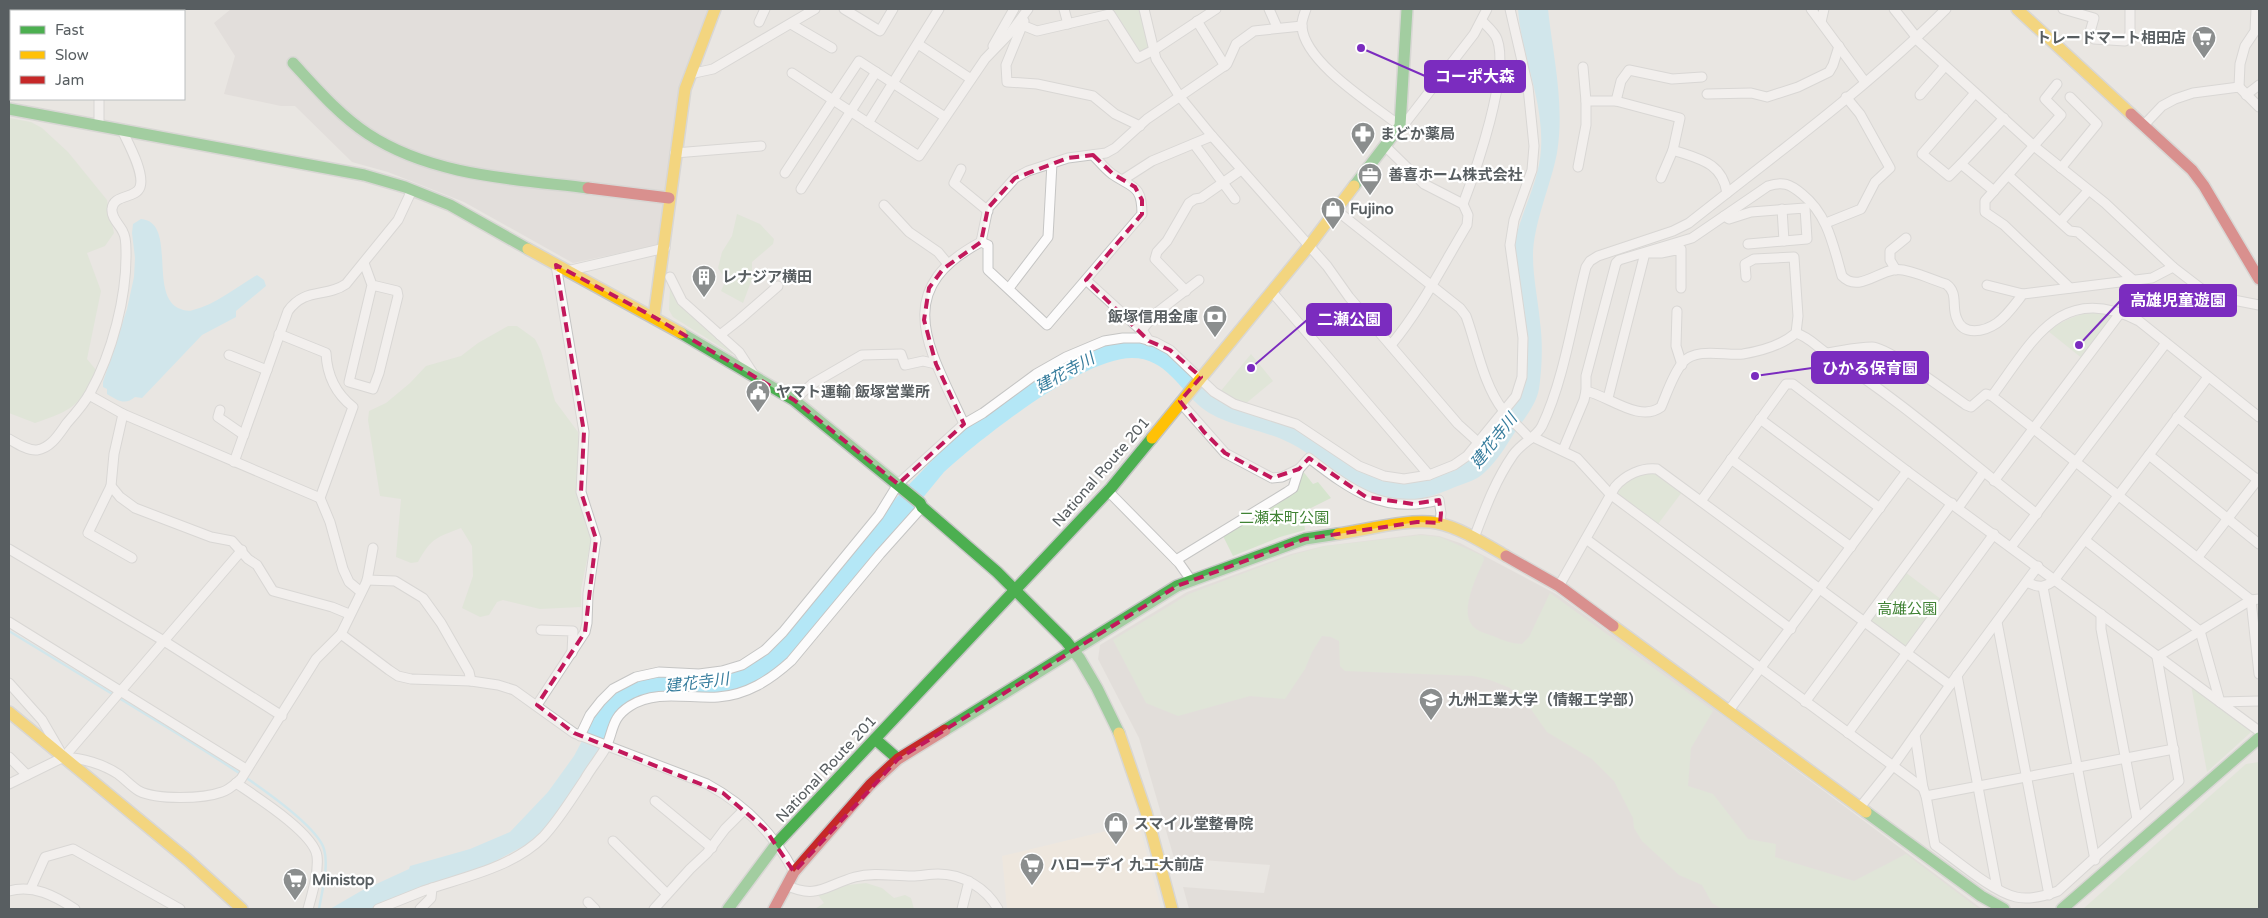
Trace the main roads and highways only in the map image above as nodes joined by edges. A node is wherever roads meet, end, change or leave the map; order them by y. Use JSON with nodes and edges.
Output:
{"nodes":[{"id":1,"x":712,"y":9,"type":"edge"},
{"id":2,"x":1407,"y":9,"type":"edge"},
{"id":3,"x":2016,"y":9,"type":"edge"},
{"id":4,"x":293,"y":63,"type":"dead end"},
{"id":5,"x":9,"y":109,"type":"edge"},
{"id":6,"x":670,"y":198,"type":"junction"},
{"id":7,"x":2259,"y":279,"type":"edge"},
{"id":8,"x":654,"y":317,"type":"junction"},
{"id":9,"x":1016,"y":589,"type":"junction"},
{"id":10,"x":1073,"y":650,"type":"junction"},
{"id":11,"x":9,"y":712,"type":"edge"},
{"id":12,"x":2259,"y":738,"type":"edge"},
{"id":13,"x":875,"y":739,"type":"junction"},
{"id":14,"x":898,"y":759,"type":"junction"},
{"id":15,"x":242,"y":909,"type":"edge"},
{"id":16,"x":728,"y":909,"type":"edge"},
{"id":17,"x":774,"y":909,"type":"edge"},
{"id":18,"x":1172,"y":909,"type":"edge"},
{"id":19,"x":2002,"y":909,"type":"edge"},
{"id":20,"x":2062,"y":909,"type":"edge"}],
"edges":[{"from":1,"to":6,"type":"main road"},
{"from":2,"to":9,"type":"main road","name":"National Route 201"},
{"from":3,"to":7,"type":"main road"},
{"from":4,"to":6,"type":"main road"},
{"from":5,"to":8,"type":"main road"},
{"from":6,"to":8,"type":"main road"},
{"from":8,"to":9,"type":"main road"},
{"from":9,"to":10,"type":"main road"},
{"from":9,"to":13,"type":"main road","name":"National Route 201"},
{"from":10,"to":14,"type":"main road"},
{"from":10,"to":18,"type":"main road"},
{"from":10,"to":19,"type":"main road"},
{"from":11,"to":15,"type":"main road"},
{"from":12,"to":20,"type":"main road"},
{"from":13,"to":14,"type":"main road"},
{"from":13,"to":16,"type":"main road","name":"National Route 201"},
{"from":14,"to":17,"type":"main road"}]}
